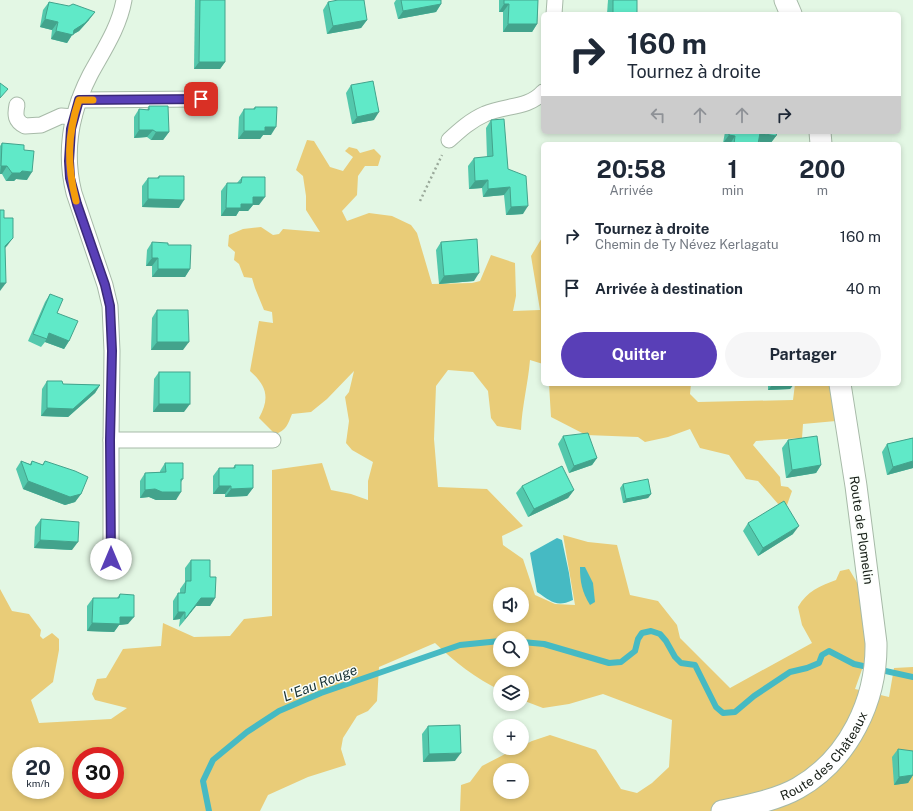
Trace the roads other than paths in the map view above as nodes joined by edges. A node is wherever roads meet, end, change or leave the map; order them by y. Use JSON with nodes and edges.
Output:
{"nodes":[{"id":1,"x":124,"y":0,"type":"edge"},
{"id":2,"x":555,"y":0,"type":"edge"},
{"id":3,"x":785,"y":0,"type":"edge"},
{"id":4,"x":554,"y":12,"type":"edge"},
{"id":5,"x":790,"y":12,"type":"edge"},
{"id":6,"x":541,"y":94,"type":"edge"},
{"id":7,"x":201,"y":99,"type":"dead end"},
{"id":8,"x":79,"y":100,"type":"junction"},
{"id":9,"x":17,"y":105,"type":"dead end"},
{"id":10,"x":74,"y":117,"type":"junction"},
{"id":11,"x":450,"y":140,"type":"road end"},
{"id":12,"x":840,"y":386,"type":"edge"},
{"id":13,"x":110,"y":440,"type":"junction"},
{"id":14,"x":273,"y":440,"type":"dead end"},
{"id":15,"x":111,"y":559,"type":"dead end"},
{"id":16,"x":875,"y":672,"type":"joint"},
{"id":17,"x":722,"y":811,"type":"edge"}],
"edges":[{"from":1,"to":8,"type":"street"},
{"from":2,"to":4,"type":"street"},
{"from":3,"to":5,"type":"street"},
{"from":6,"to":11,"type":"street"},
{"from":7,"to":8,"type":"street"},
{"from":8,"to":10,"type":"street"},
{"from":9,"to":10,"type":"street"},
{"from":10,"to":13,"type":"street"},
{"from":12,"to":16,"type":"street","name":"Route de Plomelin"},
{"from":13,"to":14,"type":"street"},
{"from":13,"to":15,"type":"street"},
{"from":16,"to":17,"type":"street","name":"Route des Châteaux"}]}
